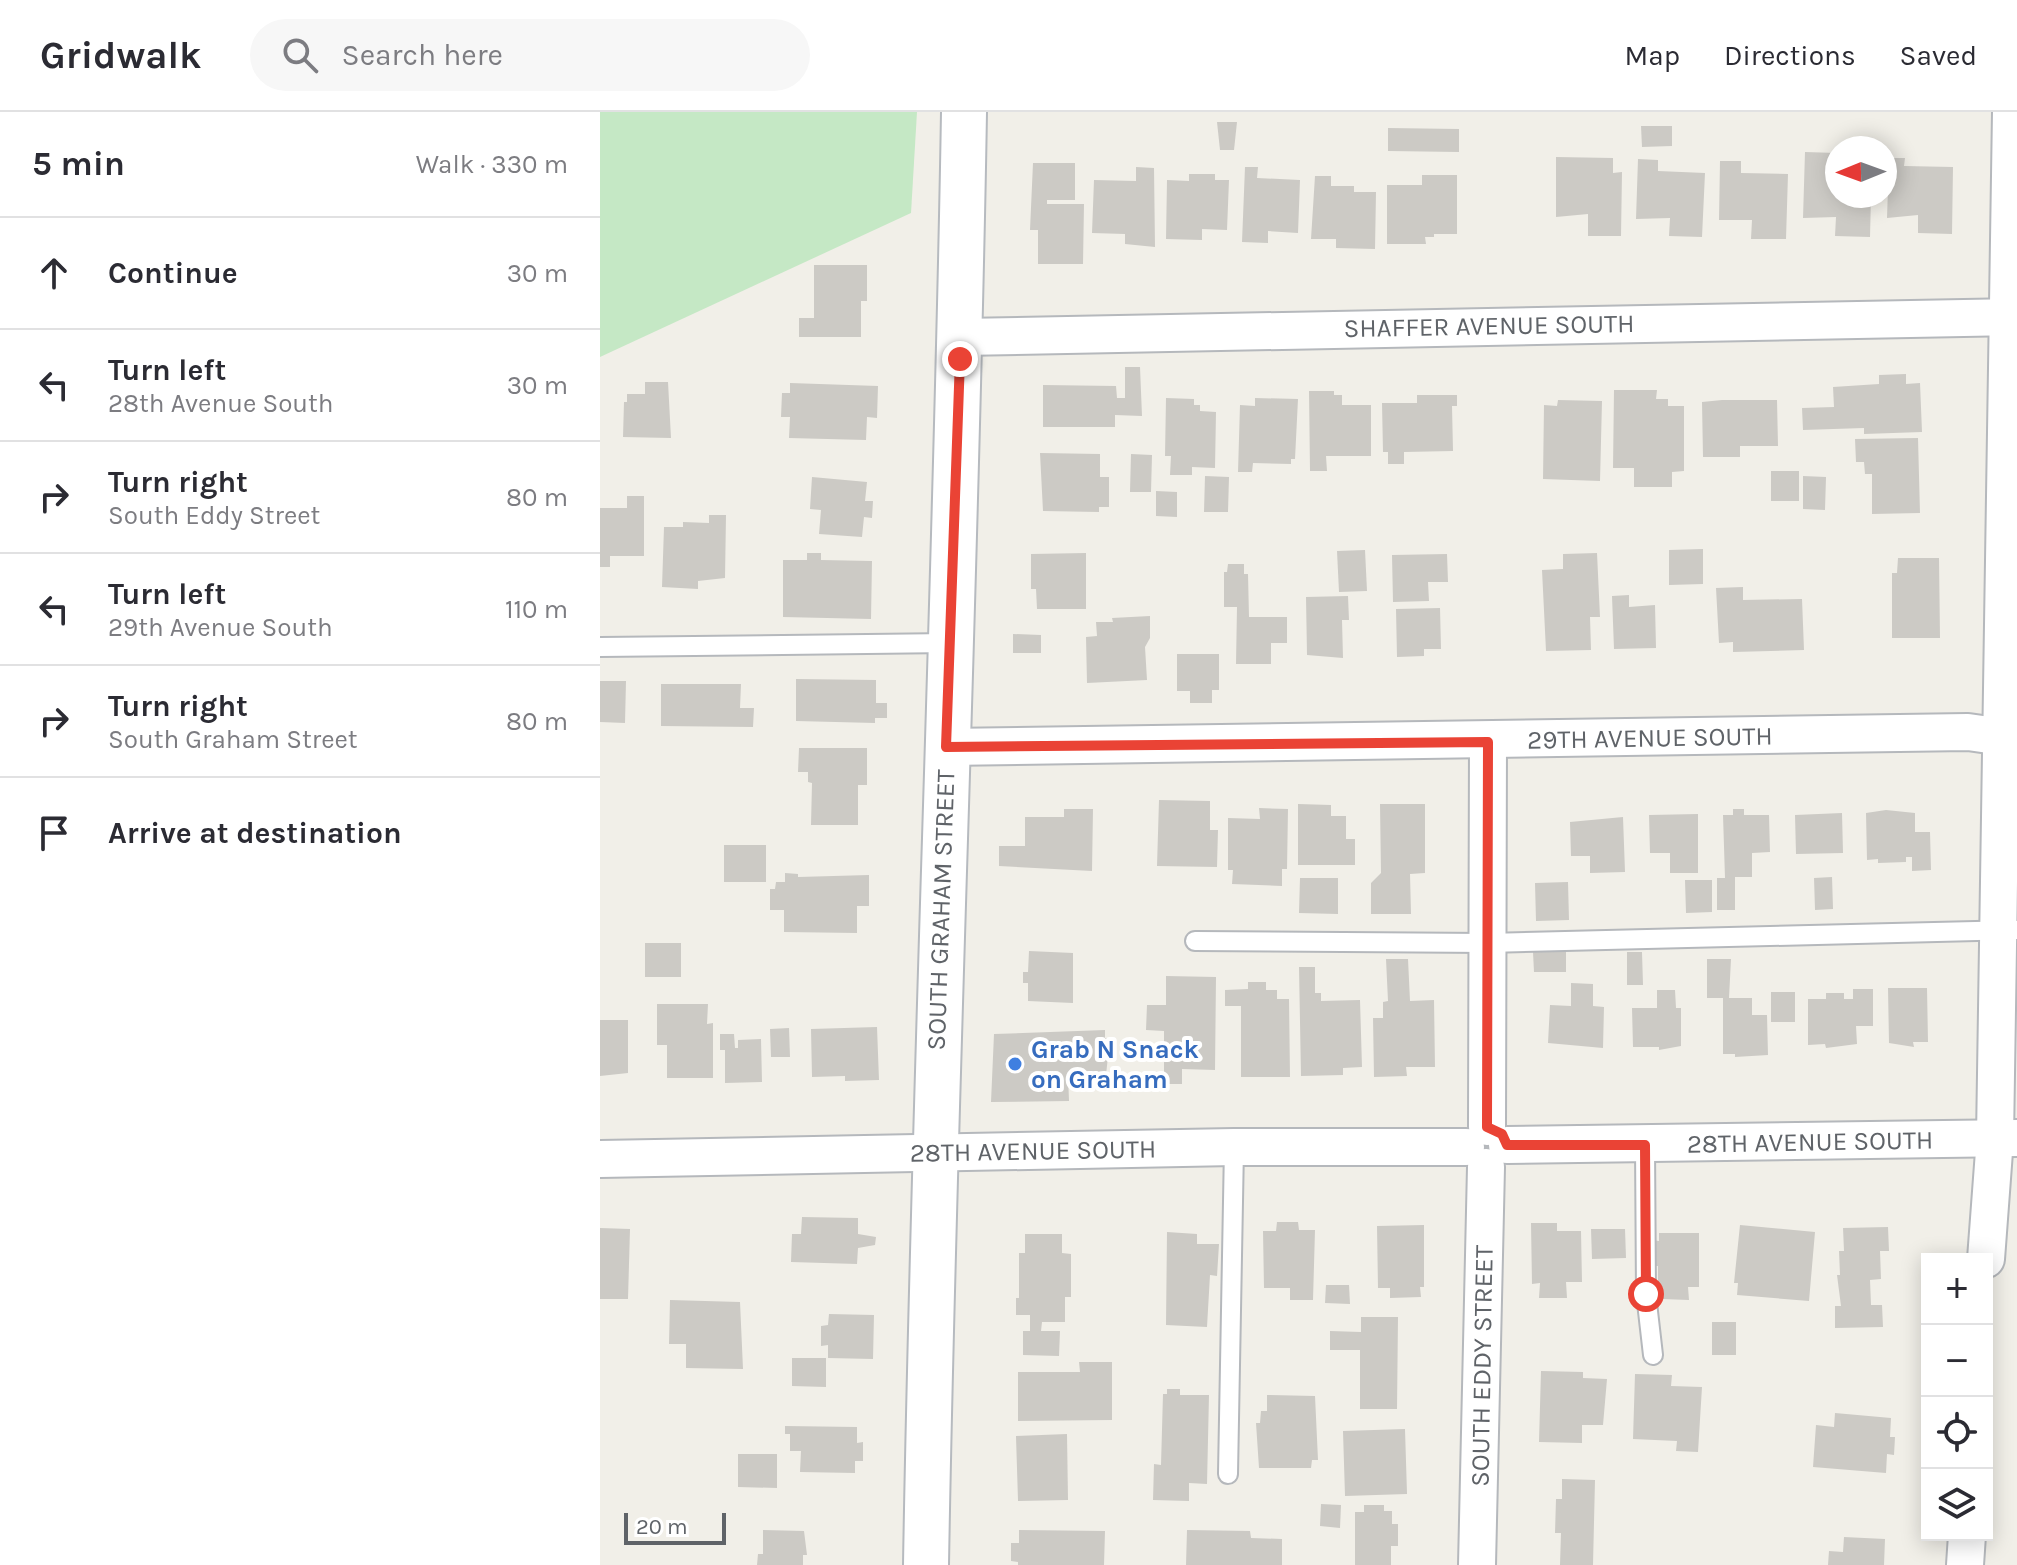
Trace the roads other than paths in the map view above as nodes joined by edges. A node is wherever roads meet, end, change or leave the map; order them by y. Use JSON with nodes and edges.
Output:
{"nodes":[{"id":1,"x":964,"y":112,"type":"edge"},
{"id":2,"x":2011,"y":112,"type":"edge"},
{"id":3,"x":2012,"y":317,"type":"edge"},
{"id":4,"x":961,"y":337,"type":"junction"},
{"id":5,"x":2010,"y":532,"type":"edge"},
{"id":6,"x":951,"y":643,"type":"junction"},
{"id":7,"x":600,"y":647,"type":"edge"},
{"id":8,"x":2009,"y":738,"type":"edge"},
{"id":9,"x":1488,"y":742,"type":"junction"},
{"id":10,"x":946,"y":747,"type":"junction"},
{"id":11,"x":2007,"y":930,"type":"edge"},
{"id":12,"x":1195,"y":941,"type":"dead end"},
{"id":13,"x":1488,"y":943,"type":"junction"},
{"id":14,"x":2006,"y":1138,"type":"edge"},
{"id":15,"x":1645,"y":1145,"type":"junction"},
{"id":16,"x":1486,"y":1146,"type":"junction"},
{"id":17,"x":1234,"y":1147,"type":"junction"},
{"id":18,"x":933,"y":1154,"type":"junction"},
{"id":19,"x":600,"y":1159,"type":"edge"},
{"id":20,"x":1987,"y":1253,"type":"edge"},
{"id":21,"x":1653,"y":1355,"type":"dead end"},
{"id":22,"x":1228,"y":1474,"type":"dead end"},
{"id":23,"x":1967,"y":1541,"type":"edge"},
{"id":24,"x":926,"y":1565,"type":"edge"},
{"id":25,"x":1477,"y":1565,"type":"edge"},
{"id":26,"x":1965,"y":1565,"type":"edge"}],
"edges":[{"from":1,"to":4,"type":"street","name":"SOUTH GRAHAM STREET"},
{"from":2,"to":3,"type":"street"},
{"from":3,"to":4,"type":"street","name":"SHAFFER AVENUE SOUTH"},
{"from":3,"to":5,"type":"street"},
{"from":4,"to":6,"type":"street","name":"SOUTH GRAHAM STREET"},
{"from":5,"to":8,"type":"street"},
{"from":6,"to":7,"type":"lane"},
{"from":6,"to":10,"type":"street","name":"SOUTH GRAHAM STREET"},
{"from":8,"to":9,"type":"street","name":"29TH AVENUE SOUTH"},
{"from":8,"to":11,"type":"street"},
{"from":9,"to":10,"type":"street","name":"29TH AVENUE SOUTH"},
{"from":9,"to":13,"type":"street","name":"SOUTH EDDY STREET"},
{"from":10,"to":18,"type":"street","name":"SOUTH GRAHAM STREET"},
{"from":11,"to":13,"type":"lane"},
{"from":11,"to":14,"type":"street"},
{"from":12,"to":13,"type":"lane"},
{"from":13,"to":16,"type":"street","name":"SOUTH EDDY STREET"},
{"from":14,"to":15,"type":"street","name":"28TH AVENUE SOUTH"},
{"from":14,"to":20,"type":"street"},
{"from":15,"to":16,"type":"street","name":"28TH AVENUE SOUTH"},
{"from":15,"to":21,"type":"lane"},
{"from":16,"to":17,"type":"street","name":"28TH AVENUE SOUTH"},
{"from":16,"to":25,"type":"street","name":"SOUTH EDDY STREET"},
{"from":17,"to":18,"type":"street","name":"28TH AVENUE SOUTH"},
{"from":17,"to":22,"type":"lane"},
{"from":18,"to":19,"type":"street","name":"28TH AVENUE SOUTH"},
{"from":18,"to":24,"type":"street","name":"SOUTH GRAHAM STREET"},
{"from":23,"to":26,"type":"street"}]}
